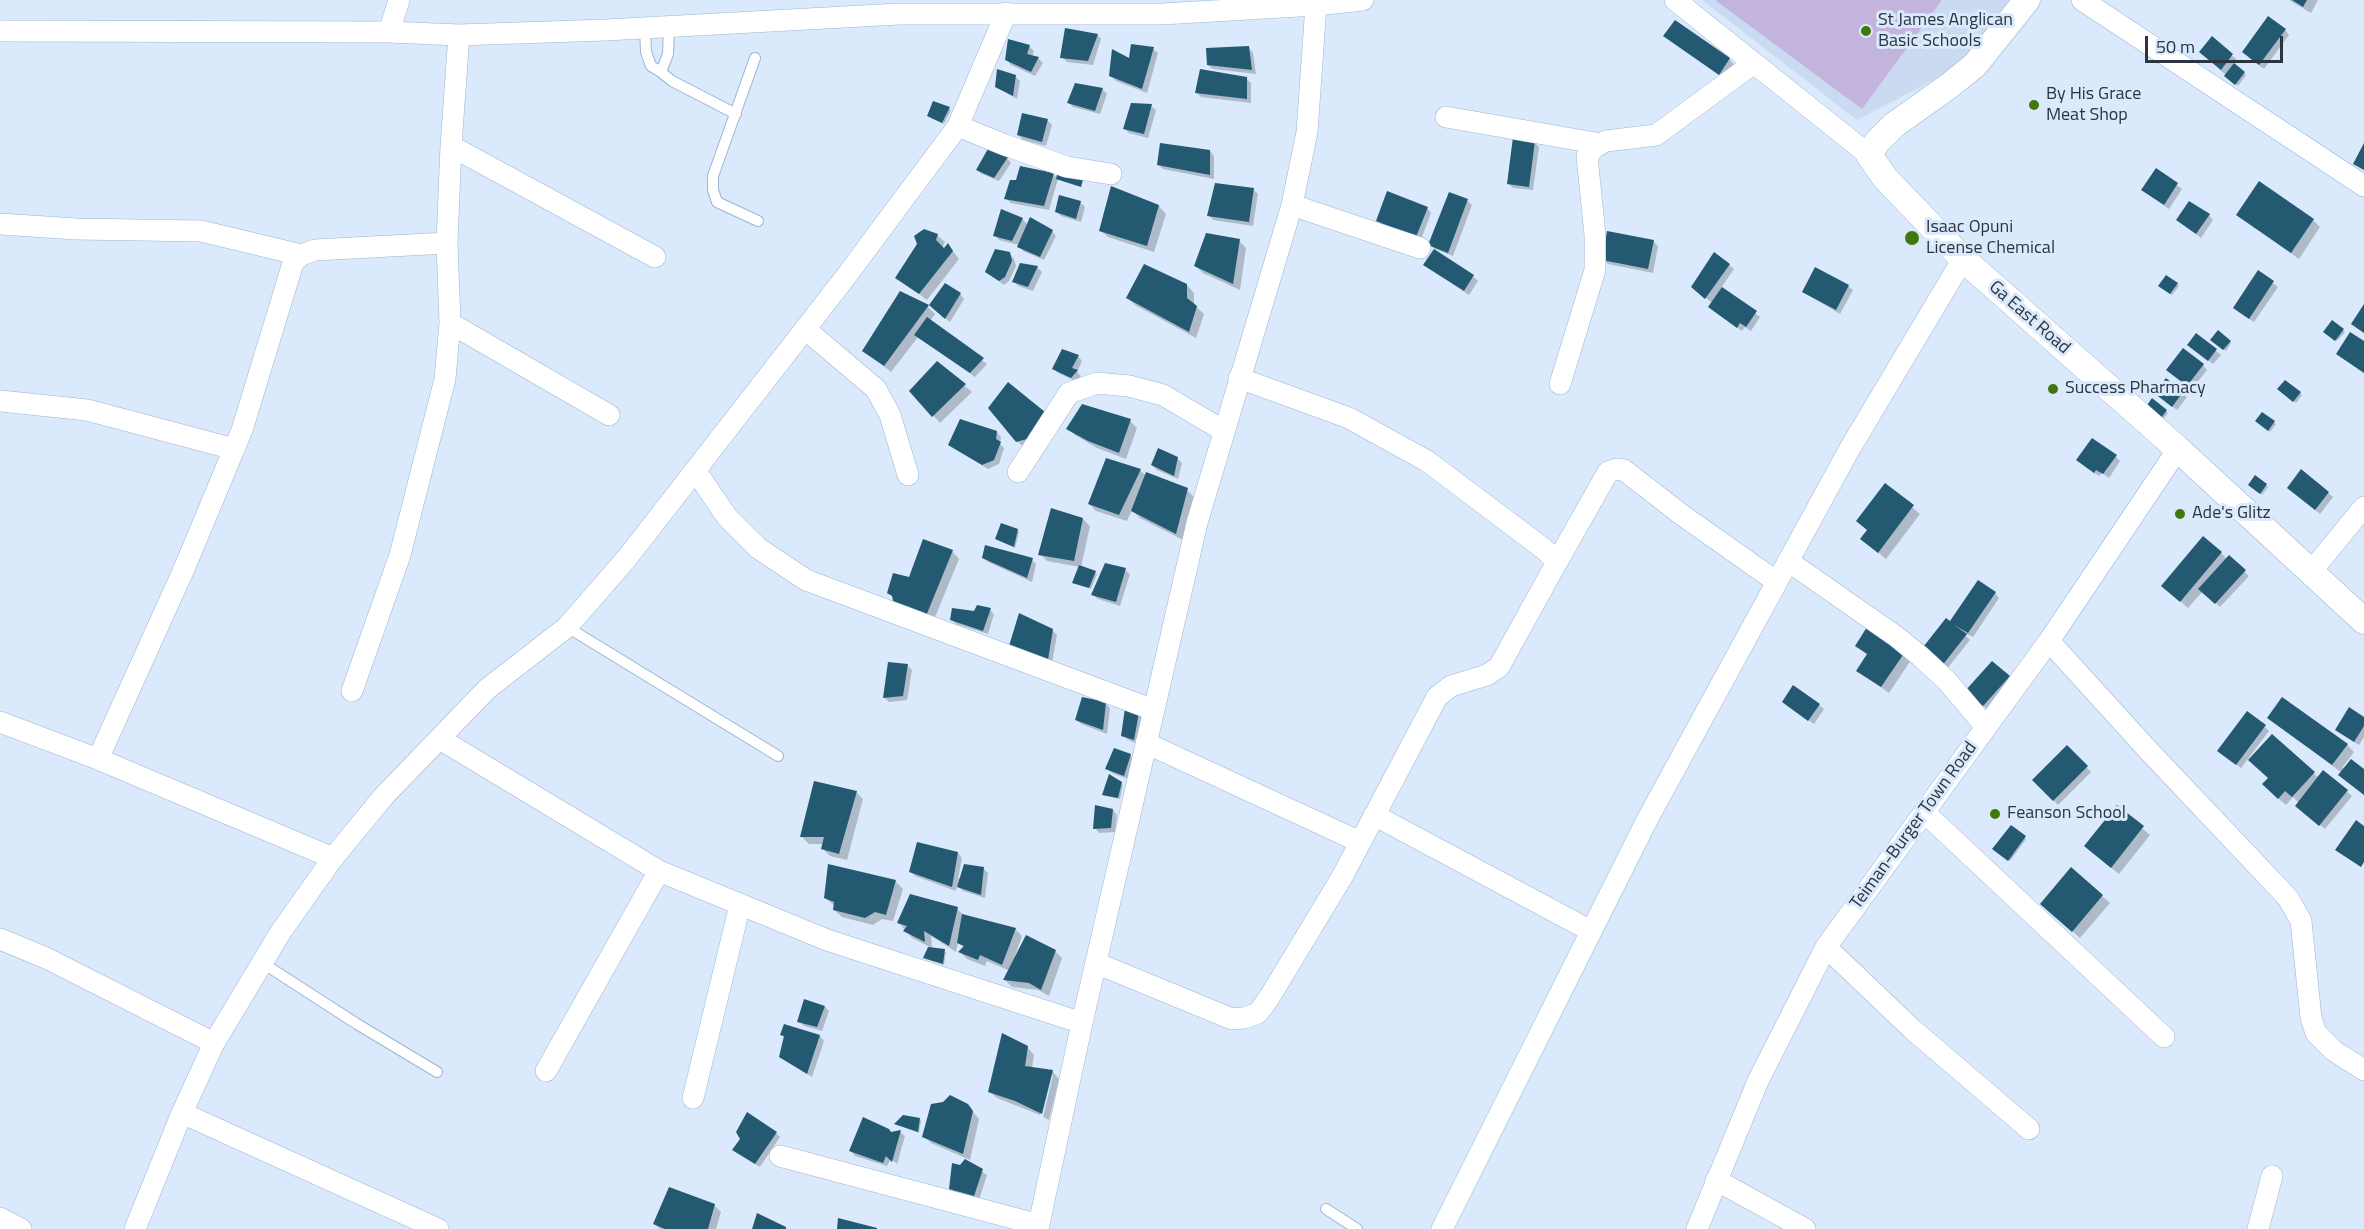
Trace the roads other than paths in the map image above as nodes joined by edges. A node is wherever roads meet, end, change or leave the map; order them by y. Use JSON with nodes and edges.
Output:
{"nodes":[{"id":1,"x":399,"y":0,"type":"edge"},
{"id":2,"x":1363,"y":0,"type":"edge"},
{"id":3,"x":1675,"y":0,"type":"edge"},
{"id":4,"x":2027,"y":0,"type":"edge"},
{"id":5,"x":2086,"y":1,"type":"edge"},
{"id":6,"x":1219,"y":5,"type":"edge"},
{"id":7,"x":1316,"y":5,"type":"junction"},
{"id":8,"x":1006,"y":13,"type":"junction"},
{"id":9,"x":669,"y":27,"type":"junction"},
{"id":10,"x":645,"y":28,"type":"junction"},
{"id":11,"x":0,"y":31,"type":"edge"},
{"id":12,"x":389,"y":32,"type":"junction"},
{"id":13,"x":459,"y":35,"type":"junction"},
{"id":14,"x":755,"y":58,"type":"dead end"},
{"id":15,"x":1754,"y":63,"type":"junction"},
{"id":16,"x":661,"y":72,"type":"junction"},
{"id":17,"x":736,"y":114,"type":"junction"},
{"id":18,"x":1446,"y":117,"type":"dead end"},
{"id":19,"x":958,"y":126,"type":"junction"},
{"id":20,"x":1601,"y":144,"type":"junction"},
{"id":21,"x":451,"y":146,"type":"junction"},
{"id":22,"x":1869,"y":155,"type":"junction"},
{"id":23,"x":1111,"y":174,"type":"dead end"},
{"id":24,"x":2364,"y":186,"type":"edge"},
{"id":25,"x":1292,"y":205,"type":"junction"},
{"id":26,"x":758,"y":221,"type":"dead end"},
{"id":27,"x":0,"y":224,"type":"edge"},
{"id":28,"x":447,"y":243,"type":"junction"},
{"id":29,"x":1420,"y":249,"type":"dead end"},
{"id":30,"x":301,"y":255,"type":"junction"},
{"id":31,"x":656,"y":257,"type":"dead end"},
{"id":32,"x":1963,"y":259,"type":"junction"},
{"id":33,"x":450,"y":323,"type":"junction"},
{"id":34,"x":805,"y":329,"type":"junction"},
{"id":35,"x":1239,"y":378,"type":"junction"},
{"id":36,"x":1560,"y":384,"type":"dead end"},
{"id":37,"x":0,"y":401,"type":"edge"},
{"id":38,"x":609,"y":415,"type":"dead end"},
{"id":39,"x":1224,"y":431,"type":"junction"},
{"id":40,"x":234,"y":449,"type":"junction"},
{"id":41,"x":2178,"y":449,"type":"junction"},
{"id":42,"x":695,"y":470,"type":"junction"},
{"id":43,"x":1018,"y":472,"type":"dead end"},
{"id":44,"x":908,"y":475,"type":"dead end"},
{"id":45,"x":2364,"y":507,"type":"edge"},
{"id":46,"x":1788,"y":561,"type":"junction"},
{"id":47,"x":1557,"y":562,"type":"junction"},
{"id":48,"x":2310,"y":573,"type":"junction"},
{"id":49,"x":1777,"y":582,"type":"junction"},
{"id":50,"x":2364,"y":621,"type":"edge"},
{"id":51,"x":567,"y":627,"type":"junction"},
{"id":52,"x":2049,"y":641,"type":"junction"},
{"id":53,"x":352,"y":691,"type":"dead end"},
{"id":54,"x":1154,"y":710,"type":"junction"},
{"id":55,"x":0,"y":722,"type":"edge"},
{"id":56,"x":1986,"y":727,"type":"junction"},
{"id":57,"x":440,"y":739,"type":"junction"},
{"id":58,"x":1146,"y":743,"type":"junction"},
{"id":59,"x":778,"y":756,"type":"dead end"},
{"id":60,"x":98,"y":759,"type":"junction"},
{"id":61,"x":1924,"y":812,"type":"junction"},
{"id":62,"x":1374,"y":815,"type":"junction"},
{"id":63,"x":1360,"y":842,"type":"junction"},
{"id":64,"x":333,"y":858,"type":"junction"},
{"id":65,"x":659,"y":871,"type":"junction"},
{"id":66,"x":740,"y":905,"type":"junction"},
{"id":67,"x":1592,"y":931,"type":"junction"},
{"id":68,"x":0,"y":939,"type":"edge"},
{"id":69,"x":1826,"y":947,"type":"junction"},
{"id":70,"x":261,"y":962,"type":"junction"},
{"id":71,"x":1096,"y":963,"type":"junction"},
{"id":72,"x":1082,"y":1023,"type":"junction"},
{"id":73,"x":2164,"y":1037,"type":"dead end"},
{"id":74,"x":214,"y":1043,"type":"junction"},
{"id":75,"x":2364,"y":1070,"type":"edge"},
{"id":76,"x":546,"y":1071,"type":"dead end"},
{"id":77,"x":437,"y":1072,"type":"dead end"},
{"id":78,"x":693,"y":1098,"type":"dead end"},
{"id":79,"x":182,"y":1113,"type":"junction"},
{"id":80,"x":2029,"y":1129,"type":"dead end"},
{"id":81,"x":780,"y":1156,"type":"dead end"},
{"id":82,"x":2272,"y":1176,"type":"dead end"},
{"id":83,"x":1716,"y":1180,"type":"junction"},
{"id":84,"x":1326,"y":1209,"type":"dead end"},
{"id":85,"x":0,"y":1218,"type":"edge"},
{"id":86,"x":1039,"y":1227,"type":"edge"},
{"id":87,"x":21,"y":1229,"type":"edge"},
{"id":88,"x":135,"y":1229,"type":"edge"},
{"id":89,"x":438,"y":1229,"type":"edge"},
{"id":90,"x":1357,"y":1229,"type":"edge"},
{"id":91,"x":1442,"y":1229,"type":"edge"},
{"id":92,"x":1696,"y":1229,"type":"edge"},
{"id":93,"x":1805,"y":1229,"type":"edge"},
{"id":94,"x":2258,"y":1229,"type":"edge"}],
"edges":[{"from":1,"to":12,"type":"street"},
{"from":2,"to":7,"type":"street"},
{"from":3,"to":15,"type":"street"},
{"from":4,"to":22,"type":"street"},
{"from":5,"to":24,"type":"street"},
{"from":6,"to":7,"type":"street"},
{"from":6,"to":8,"type":"street"},
{"from":7,"to":25,"type":"street"},
{"from":8,"to":9,"type":"street"},
{"from":8,"to":19,"type":"street"},
{"from":9,"to":10,"type":"street"},
{"from":9,"to":16,"type":"lane"},
{"from":10,"to":13,"type":"street"},
{"from":10,"to":16,"type":"lane"},
{"from":11,"to":12,"type":"street"},
{"from":12,"to":13,"type":"street"},
{"from":13,"to":21,"type":"street"},
{"from":14,"to":17,"type":"lane"},
{"from":15,"to":20,"type":"street"},
{"from":15,"to":22,"type":"street"},
{"from":16,"to":17,"type":"lane"},
{"from":17,"to":26,"type":"lane"},
{"from":18,"to":20,"type":"street"},
{"from":19,"to":23,"type":"street"},
{"from":19,"to":34,"type":"street"},
{"from":20,"to":36,"type":"street"},
{"from":21,"to":28,"type":"street"},
{"from":21,"to":31,"type":"street"},
{"from":22,"to":32,"type":"street","name":"Ga East Road"},
{"from":25,"to":29,"type":"street"},
{"from":25,"to":35,"type":"street"},
{"from":27,"to":30,"type":"street"},
{"from":28,"to":30,"type":"street"},
{"from":28,"to":33,"type":"street"},
{"from":30,"to":40,"type":"street"},
{"from":32,"to":41,"type":"street","name":"Ga East Road"},
{"from":32,"to":46,"type":"street"},
{"from":33,"to":38,"type":"street"},
{"from":33,"to":53,"type":"street"},
{"from":34,"to":42,"type":"street"},
{"from":34,"to":44,"type":"street"},
{"from":35,"to":39,"type":"street"},
{"from":35,"to":47,"type":"street"},
{"from":37,"to":40,"type":"street"},
{"from":39,"to":43,"type":"street"},
{"from":39,"to":54,"type":"street"},
{"from":40,"to":60,"type":"street"},
{"from":41,"to":48,"type":"street","name":"Ga East Road"},
{"from":41,"to":52,"type":"street","name":"Teiman-Burger Town Road"},
{"from":42,"to":51,"type":"street"},
{"from":42,"to":54,"type":"street"},
{"from":45,"to":48,"type":"street"},
{"from":46,"to":49,"type":"street"},
{"from":46,"to":56,"type":"street"},
{"from":47,"to":49,"type":"street"},
{"from":47,"to":62,"type":"street"},
{"from":48,"to":50,"type":"street","name":"Ga East Road"},
{"from":49,"to":67,"type":"street"},
{"from":51,"to":57,"type":"street"},
{"from":51,"to":59,"type":"lane"},
{"from":52,"to":56,"type":"street","name":"Teiman-Burger Town Road"},
{"from":52,"to":75,"type":"street"},
{"from":54,"to":58,"type":"street"},
{"from":55,"to":60,"type":"street"},
{"from":56,"to":61,"type":"street","name":"Teiman-Burger Town Road"},
{"from":57,"to":64,"type":"street"},
{"from":57,"to":65,"type":"street"},
{"from":58,"to":63,"type":"street"},
{"from":58,"to":71,"type":"street"},
{"from":60,"to":64,"type":"street"},
{"from":61,"to":69,"type":"street","name":"Teiman-Burger Town Road"},
{"from":61,"to":73,"type":"street"},
{"from":62,"to":63,"type":"street"},
{"from":62,"to":67,"type":"street"},
{"from":63,"to":71,"type":"street"},
{"from":64,"to":70,"type":"street"},
{"from":65,"to":66,"type":"street"},
{"from":65,"to":76,"type":"street"},
{"from":66,"to":72,"type":"street"},
{"from":66,"to":78,"type":"street"},
{"from":67,"to":91,"type":"street"},
{"from":68,"to":74,"type":"street"},
{"from":69,"to":80,"type":"street"},
{"from":69,"to":83,"type":"street","name":"Teiman-Burger Town Road"},
{"from":70,"to":74,"type":"street"},
{"from":70,"to":77,"type":"lane"},
{"from":71,"to":72,"type":"street"},
{"from":72,"to":86,"type":"street"},
{"from":74,"to":79,"type":"street"},
{"from":79,"to":88,"type":"street"},
{"from":79,"to":89,"type":"street"},
{"from":81,"to":86,"type":"street"},
{"from":82,"to":94,"type":"street"},
{"from":83,"to":92,"type":"street","name":"Teiman-Burger Town Road"},
{"from":83,"to":93,"type":"street"},
{"from":84,"to":90,"type":"lane"},
{"from":85,"to":87,"type":"street"}]}
